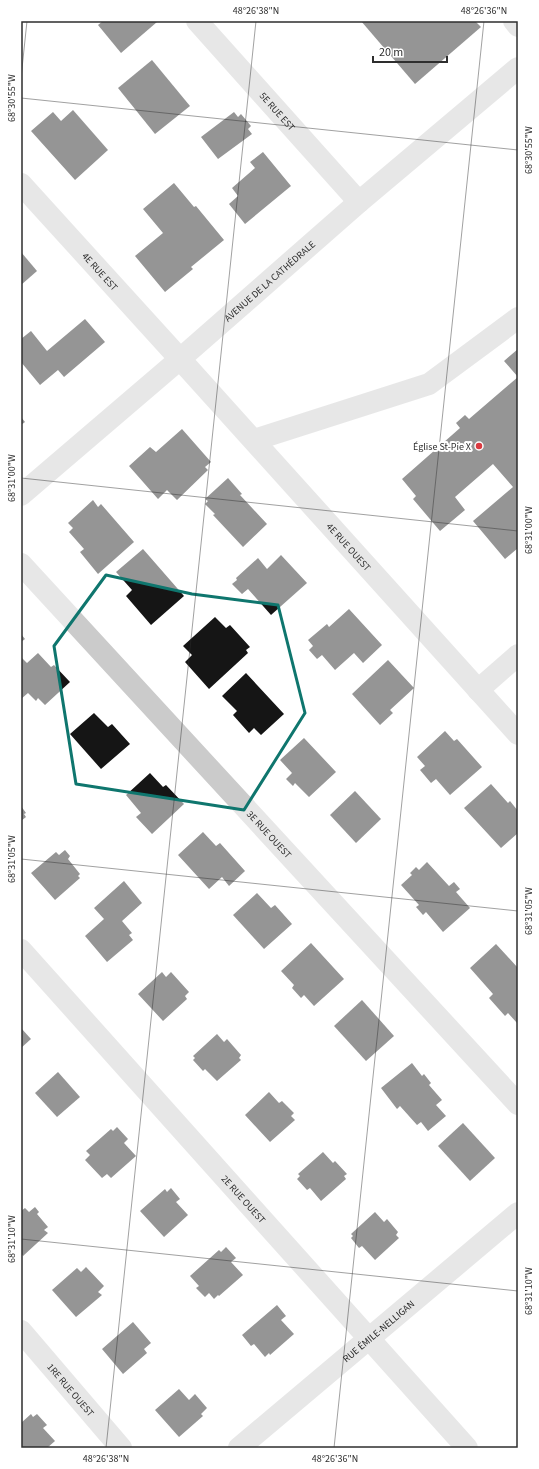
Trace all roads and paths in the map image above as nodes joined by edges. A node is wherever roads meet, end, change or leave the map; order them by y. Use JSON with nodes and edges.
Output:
{"nodes":[{"id":1,"x":197,"y":21,"type":"edge"},
{"id":2,"x":514,"y":21,"type":"edge"},
{"id":3,"x":518,"y":26,"type":"edge"},
{"id":4,"x":518,"y":68,"type":"edge"},
{"id":5,"x":21,"y":184,"type":"edge"},
{"id":6,"x":358,"y":202,"type":"junction"},
{"id":7,"x":518,"y":318,"type":"edge"},
{"id":8,"x":180,"y":359,"type":"junction"},
{"id":9,"x":254,"y":440,"type":"junction"},
{"id":10,"x":21,"y":495,"type":"edge"},
{"id":11,"x":21,"y":564,"type":"edge"},
{"id":12,"x":518,"y":655,"type":"edge"},
{"id":13,"x":478,"y":690,"type":"junction"},
{"id":14,"x":518,"y":734,"type":"edge"},
{"id":15,"x":21,"y":950,"type":"edge"},
{"id":16,"x":518,"y":1104,"type":"edge"},
{"id":17,"x":518,"y":1213,"type":"edge"},
{"id":18,"x":21,"y":1331,"type":"edge"},
{"id":19,"x":369,"y":1338,"type":"junction"},
{"id":20,"x":121,"y":1448,"type":"edge"},
{"id":21,"x":239,"y":1448,"type":"edge"},
{"id":22,"x":467,"y":1448,"type":"edge"}],
"edges":[{"from":1,"to":6,"type":"street","name":"5E RUE EST"},
{"from":2,"to":3,"type":"street"},
{"from":4,"to":6,"type":"street","name":"AVENUE DE LA CATHÉDRALE"},
{"from":5,"to":8,"type":"street","name":"4E RUE EST"},
{"from":6,"to":8,"type":"street","name":"AVENUE DE LA CATHÉDRALE"},
{"from":7,"to":9,"type":"street"},
{"from":8,"to":9,"type":"street","name":"4E RUE OUEST"},
{"from":8,"to":10,"type":"street","name":"AVENUE DE LA CATHÉDRALE"},
{"from":9,"to":13,"type":"street","name":"4E RUE OUEST"},
{"from":11,"to":16,"type":"street","name":"3E RUE OUEST"},
{"from":12,"to":13,"type":"street"},
{"from":13,"to":14,"type":"street","name":"4E RUE OUEST"},
{"from":15,"to":19,"type":"street","name":"2E RUE OUEST"},
{"from":17,"to":19,"type":"street","name":"RUE ÉMILE-NELLIGAN"},
{"from":18,"to":20,"type":"street","name":"1RE RUE OUEST"},
{"from":19,"to":21,"type":"street","name":"RUE ÉMILE-NELLIGAN"},
{"from":19,"to":22,"type":"street","name":"2E RUE OUEST"}]}
